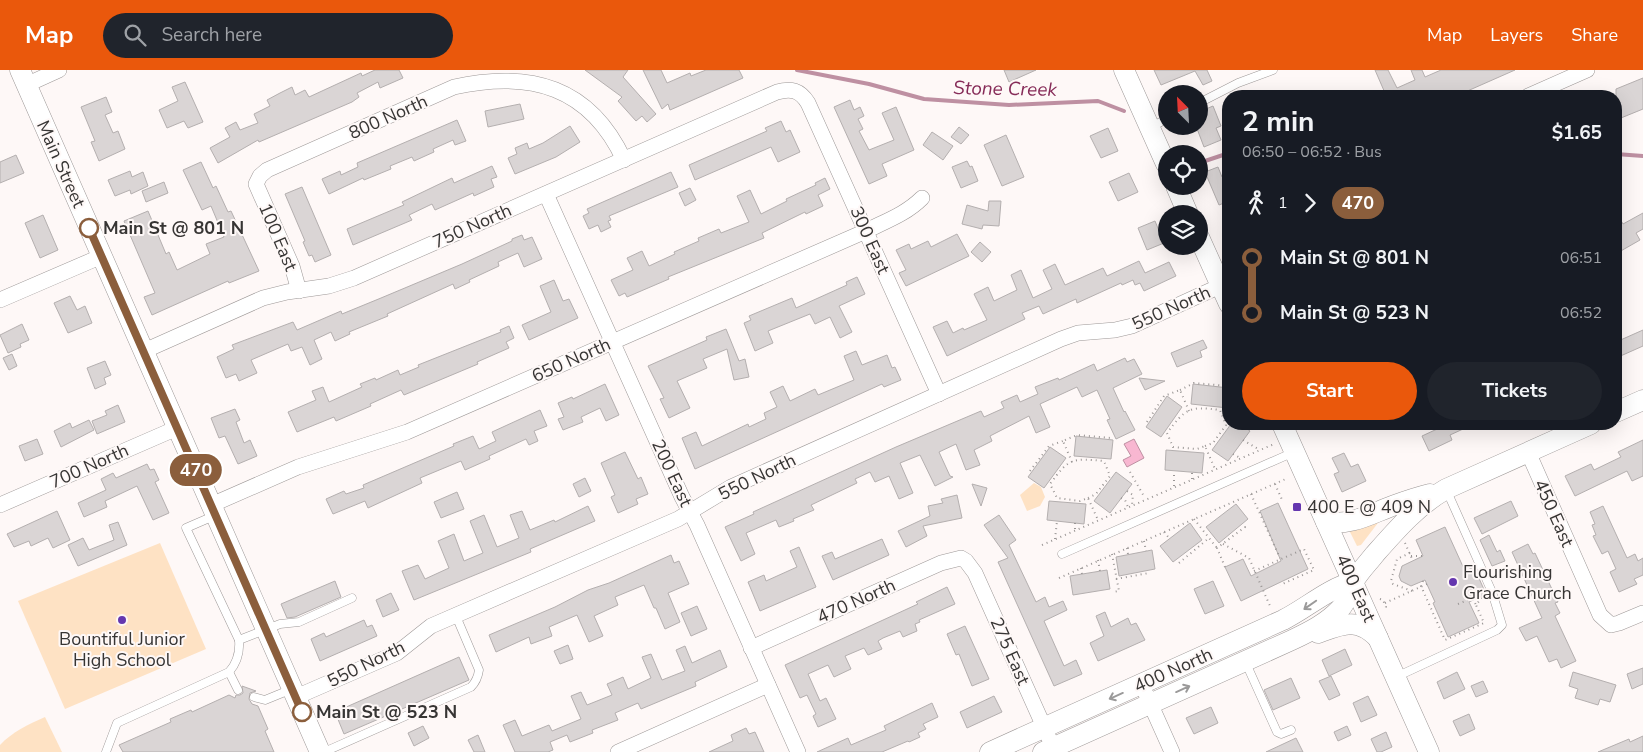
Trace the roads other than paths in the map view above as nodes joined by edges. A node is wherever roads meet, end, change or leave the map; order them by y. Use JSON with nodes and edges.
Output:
{"nodes":[{"id":1,"x":59,"y":70,"type":"edge"},
{"id":2,"x":1124,"y":70,"type":"edge"},
{"id":3,"x":1273,"y":70,"type":"edge"},
{"id":4,"x":1587,"y":70,"type":"edge"},
{"id":5,"x":23,"y":77,"type":"edge"},
{"id":6,"x":796,"y":90,"type":"joint"},
{"id":7,"x":1224,"y":90,"type":"edge"},
{"id":8,"x":1560,"y":90,"type":"edge"},
{"id":9,"x":1222,"y":91,"type":"edge"},
{"id":10,"x":1208,"y":98,"type":"edge"},
{"id":11,"x":1158,"y":123,"type":"edge"},
{"id":12,"x":624,"y":160,"type":"junction"},
{"id":13,"x":256,"y":184,"type":"joint"},
{"id":14,"x":546,"y":194,"type":"junction"},
{"id":15,"x":922,"y":198,"type":"dead end"},
{"id":16,"x":866,"y":231,"type":"junction"},
{"id":17,"x":1208,"y":253,"type":"edge"},
{"id":18,"x":102,"y":256,"type":"junction"},
{"id":19,"x":1222,"y":279,"type":"edge"},
{"id":20,"x":1222,"y":285,"type":"edge"},
{"id":21,"x":299,"y":291,"type":"junction"},
{"id":22,"x":0,"y":300,"type":"edge"},
{"id":23,"x":613,"y":342,"type":"junction"},
{"id":24,"x":144,"y":351,"type":"junction"},
{"id":25,"x":939,"y":394,"type":"junction"},
{"id":26,"x":1643,"y":400,"type":"edge"},
{"id":27,"x":1622,"y":409,"type":"edge"},
{"id":28,"x":177,"y":428,"type":"junction"},
{"id":29,"x":1285,"y":430,"type":"edge"},
{"id":30,"x":1578,"y":430,"type":"edge"},
{"id":31,"x":1295,"y":452,"type":"junction"},
{"id":32,"x":1528,"y":452,"type":"junction"},
{"id":33,"x":1446,"y":489,"type":"junction"},
{"id":34,"x":0,"y":505,"type":"edge"},
{"id":35,"x":213,"y":510,"type":"junction"},
{"id":36,"x":690,"y":513,"type":"junction"},
{"id":37,"x":1326,"y":522,"type":"junction"},
{"id":38,"x":1062,"y":554,"type":"dead end"},
{"id":39,"x":961,"y":558,"type":"joint"},
{"id":40,"x":1353,"y":582,"type":"junction"},
{"id":41,"x":352,"y":598,"type":"dead end"},
{"id":42,"x":1643,"y":613,"type":"edge"},
{"id":43,"x":456,"y":616,"type":"junction"},
{"id":44,"x":266,"y":629,"type":"junction"},
{"id":45,"x":1378,"y":638,"type":"junction"},
{"id":46,"x":239,"y":640,"type":"junction"},
{"id":47,"x":1292,"y":640,"type":"junction"},
{"id":48,"x":752,"y":648,"type":"junction"},
{"id":49,"x":1245,"y":661,"type":"junction"},
{"id":50,"x":229,"y":672,"type":"junction"},
{"id":51,"x":1396,"y":677,"type":"junction"},
{"id":52,"x":1142,"y":684,"type":"junction"},
{"id":53,"x":768,"y":685,"type":"junction"},
{"id":54,"x":238,"y":690,"type":"dead end"},
{"id":55,"x":294,"y":693,"type":"junction"},
{"id":56,"x":254,"y":697,"type":"dead end"},
{"id":57,"x":1151,"y":704,"type":"junction"},
{"id":58,"x":1044,"y":728,"type":"junction"},
{"id":59,"x":1291,"y":730,"type":"dead end"},
{"id":60,"x":1048,"y":750,"type":"edge"},
{"id":61,"x":106,"y":752,"type":"edge"},
{"id":62,"x":320,"y":752,"type":"edge"},
{"id":63,"x":324,"y":752,"type":"edge"},
{"id":64,"x":618,"y":752,"type":"edge"},
{"id":65,"x":798,"y":752,"type":"edge"},
{"id":66,"x":990,"y":752,"type":"edge"},
{"id":67,"x":1172,"y":752,"type":"edge"},
{"id":68,"x":1429,"y":752,"type":"edge"}],
"edges":[{"from":1,"to":5,"type":"street"},
{"from":2,"to":11,"type":"main road"},
{"from":3,"to":7,"type":"lane"},
{"from":4,"to":8,"type":"street"},
{"from":5,"to":18,"type":"main road","name":"Main Street"},
{"from":6,"to":12,"type":"street","name":"750 North"},
{"from":6,"to":16,"type":"street","name":"300 East"},
{"from":9,"to":10,"type":"lane"},
{"from":12,"to":13,"type":"street","name":"800 North"},
{"from":12,"to":14,"type":"street","name":"750 North"},
{"from":13,"to":21,"type":"street","name":"100 East"},
{"from":14,"to":21,"type":"street","name":"750 North"},
{"from":14,"to":23,"type":"street","name":"200 East"},
{"from":15,"to":16,"type":"street","name":"650 North"},
{"from":16,"to":23,"type":"street","name":"650 North"},
{"from":16,"to":25,"type":"street","name":"300 East"},
{"from":17,"to":19,"type":"main road"},
{"from":18,"to":22,"type":"street"},
{"from":18,"to":24,"type":"main road","name":"Main Street"},
{"from":20,"to":25,"type":"street","name":"550 North"},
{"from":21,"to":24,"type":"street","name":"750 North"},
{"from":23,"to":35,"type":"street","name":"650 North"},
{"from":23,"to":36,"type":"street","name":"200 East"},
{"from":24,"to":28,"type":"main road","name":"Main Street"},
{"from":25,"to":36,"type":"street","name":"550 North"},
{"from":26,"to":27,"type":"main road"},
{"from":28,"to":34,"type":"street","name":"700 North"},
{"from":28,"to":35,"type":"main road","name":"Main Street"},
{"from":29,"to":31,"type":"main road","name":"400 East"},
{"from":30,"to":32,"type":"main road","name":"400 North"},
{"from":31,"to":37,"type":"main road","name":"400 East"},
{"from":31,"to":38,"type":"lane"},
{"from":32,"to":33,"type":"main road","name":"400 North"},
{"from":32,"to":42,"type":"street","name":"450 East"},
{"from":33,"to":37,"type":"main road"},
{"from":33,"to":40,"type":"main road","name":"400 North"},
{"from":33,"to":51,"type":"lane"},
{"from":35,"to":44,"type":"main road","name":"Main Street"},
{"from":35,"to":46,"type":"lane"},
{"from":36,"to":43,"type":"street","name":"550 North"},
{"from":36,"to":48,"type":"street","name":"200 East"},
{"from":37,"to":40,"type":"main road","name":"400 East"},
{"from":39,"to":48,"type":"street","name":"470 North"},
{"from":39,"to":58,"type":"street","name":"275 East"},
{"from":40,"to":45,"type":"main road","name":"400 East"},
{"from":40,"to":47,"type":"main road","name":"400 North"},
{"from":40,"to":52,"type":"main road","name":"400 North","one_way":true},
{"from":41,"to":44,"type":"lane"},
{"from":43,"to":55,"type":"street","name":"550 North"},
{"from":43,"to":63,"type":"lane"},
{"from":44,"to":46,"type":"lane"},
{"from":44,"to":55,"type":"main road","name":"Main Street"},
{"from":45,"to":47,"type":"main road"},
{"from":45,"to":51,"type":"main road","name":"400 East"},
{"from":46,"to":50,"type":"lane"},
{"from":47,"to":49,"type":"main road","name":"400 North"},
{"from":48,"to":53,"type":"street","name":"200 East"},
{"from":57,"to":49,"type":"main road","name":"400 North","one_way":true},
{"from":49,"to":59,"type":"lane"},
{"from":50,"to":54,"type":"lane"},
{"from":50,"to":61,"type":"lane"},
{"from":51,"to":68,"type":"main road","name":"400 East"},
{"from":52,"to":57,"type":"street"},
{"from":52,"to":58,"type":"main road","name":"400 North","one_way":true},
{"from":53,"to":64,"type":"street"},
{"from":53,"to":65,"type":"street","name":"200 East"},
{"from":55,"to":56,"type":"lane"},
{"from":55,"to":62,"type":"main road","name":"Main Street"},
{"from":57,"to":60,"type":"main road","name":"400 North"},
{"from":57,"to":67,"type":"street"},
{"from":58,"to":60,"type":"street","name":"275 East"},
{"from":58,"to":66,"type":"main road","name":"400 North"}]}
